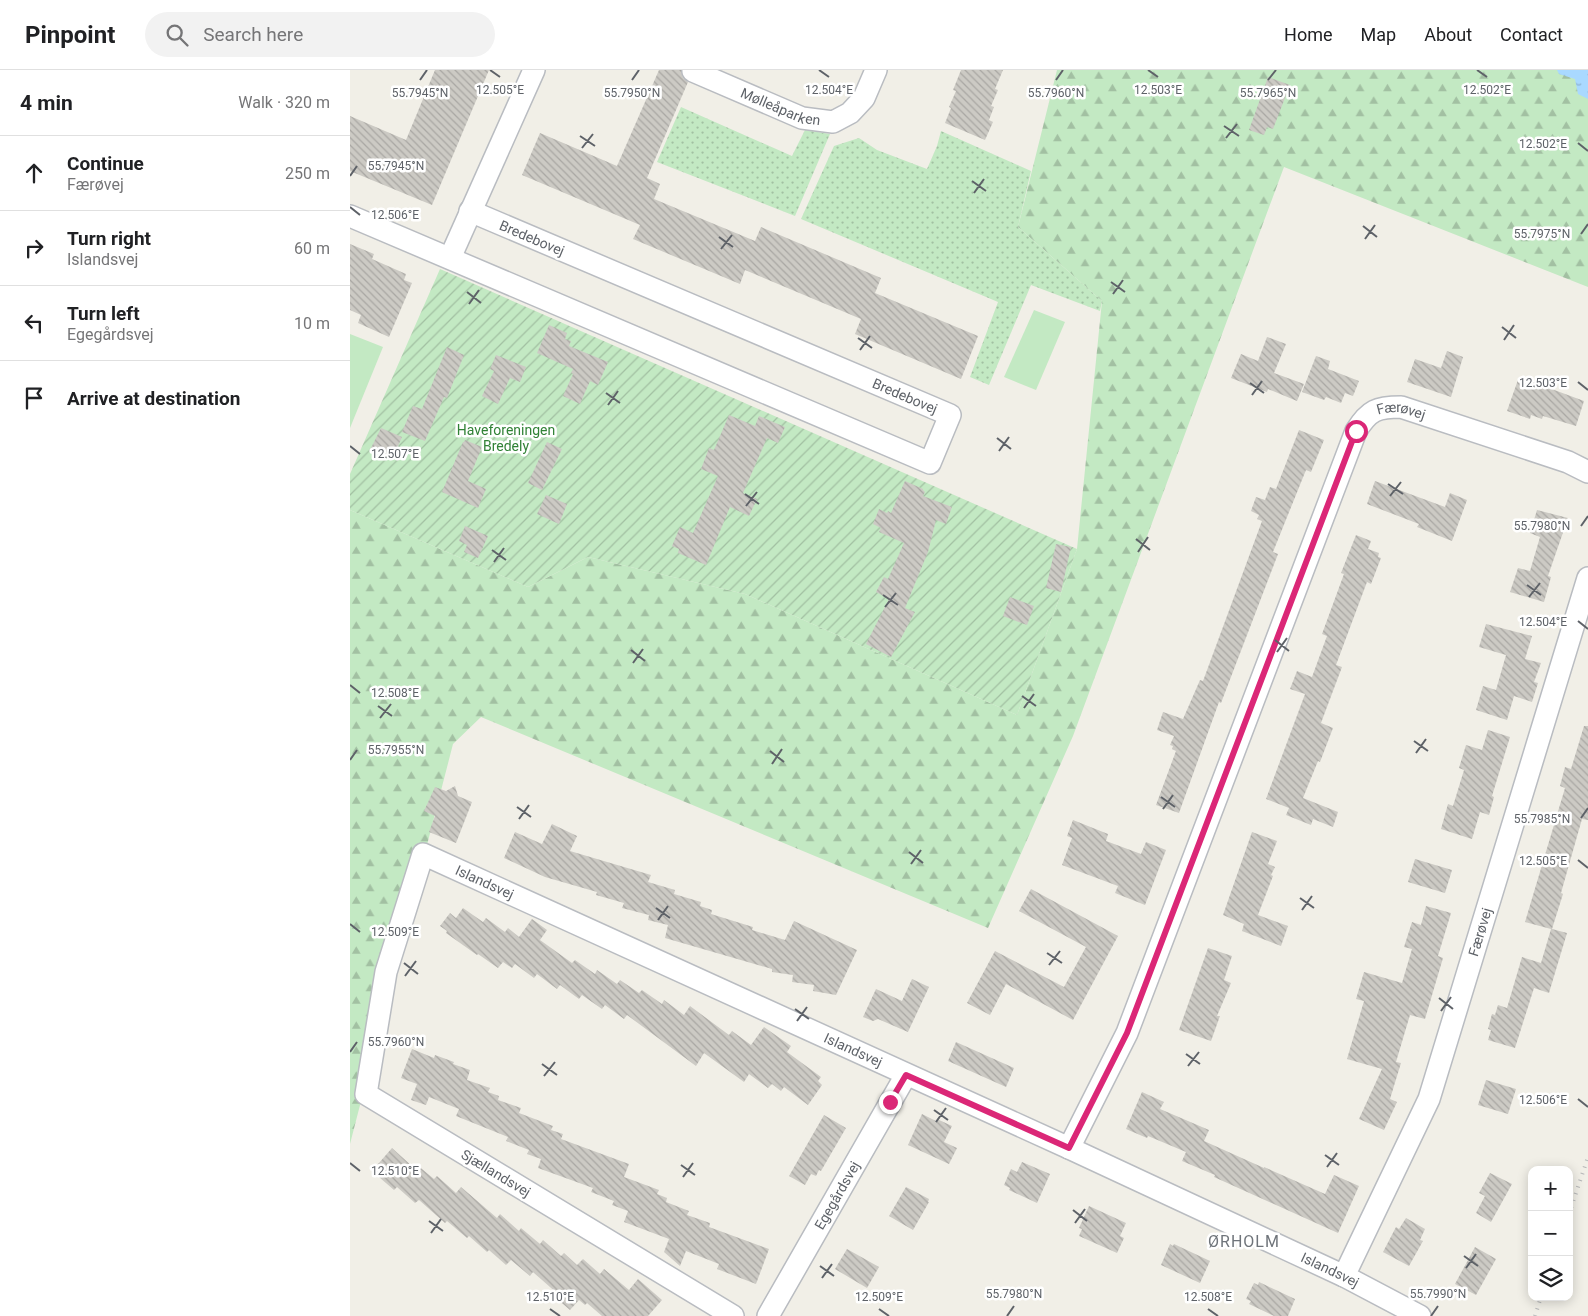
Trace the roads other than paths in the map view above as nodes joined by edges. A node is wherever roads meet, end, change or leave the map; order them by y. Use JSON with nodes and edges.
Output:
{"nodes":[{"id":1,"x":534,"y":70,"type":"edge"},
{"id":2,"x":876,"y":70,"type":"edge"},
{"id":3,"x":693,"y":71,"type":"edge"},
{"id":4,"x":470,"y":211,"type":"junction"},
{"id":5,"x":350,"y":216,"type":"edge"},
{"id":6,"x":450,"y":258,"type":"junction"},
{"id":7,"x":1588,"y":472,"type":"edge"},
{"id":8,"x":1588,"y":578,"type":"edge"},
{"id":9,"x":386,"y":972,"type":"joint"},
{"id":10,"x":906,"y":1075,"type":"junction"},
{"id":11,"x":1069,"y":1148,"type":"junction"},
{"id":12,"x":1344,"y":1276,"type":"junction"},
{"id":13,"x":733,"y":1316,"type":"edge"},
{"id":14,"x":768,"y":1316,"type":"edge"},
{"id":15,"x":1420,"y":1316,"type":"edge"}],
"edges":[{"from":1,"to":4,"type":"street"},
{"from":2,"to":3,"type":"street","name":"Mølleåparken"},
{"from":4,"to":6,"type":"street"},
{"from":4,"to":6,"type":"street","name":"Bredebovej"},
{"from":5,"to":6,"type":"street","name":"Bredebovej"},
{"from":7,"to":11,"type":"street","name":"Færøvej"},
{"from":8,"to":12,"type":"street","name":"Færøvej"},
{"from":9,"to":10,"type":"street","name":"Islandsvej"},
{"from":9,"to":13,"type":"street","name":"Sjællandsvej"},
{"from":10,"to":11,"type":"street","name":"Islandsvej"},
{"from":10,"to":14,"type":"street","name":"Egegårdsvej"},
{"from":11,"to":12,"type":"street","name":"Islandsvej"},
{"from":12,"to":15,"type":"street","name":"Islandsvej"}]}
